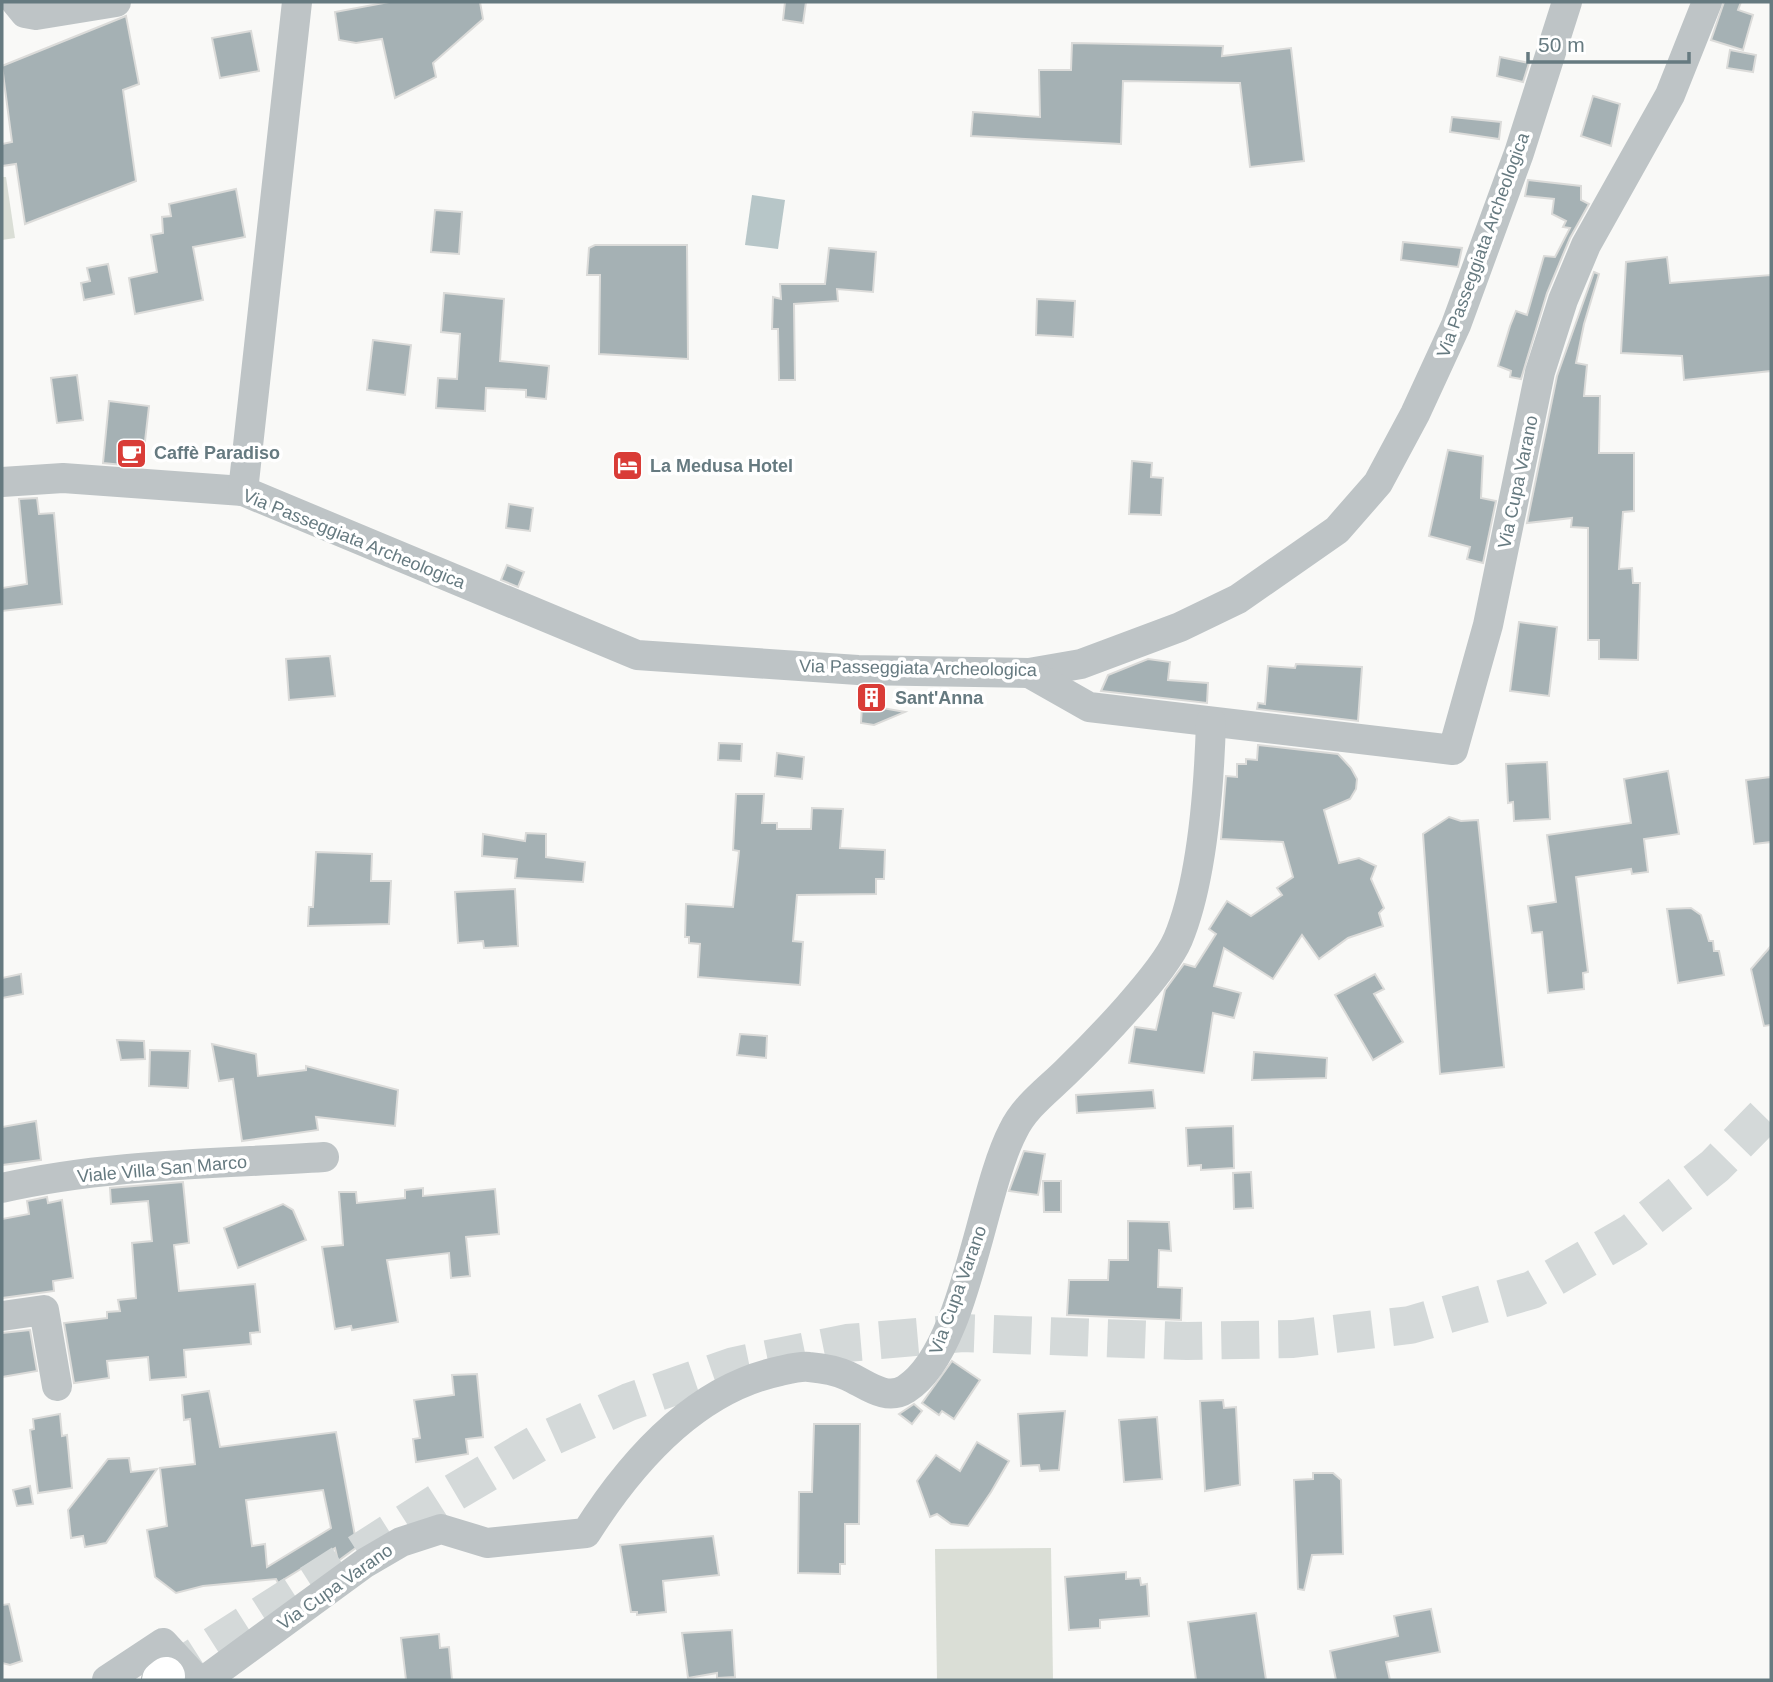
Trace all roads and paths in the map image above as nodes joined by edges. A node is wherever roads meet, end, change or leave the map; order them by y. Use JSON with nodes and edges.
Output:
{"nodes":[{"id":1,"x":16,"y":2,"type":"edge"},
{"id":2,"x":116,"y":2,"type":"edge"},
{"id":3,"x":298,"y":2,"type":"edge"},
{"id":4,"x":1567,"y":2,"type":"edge"},
{"id":5,"x":1707,"y":2,"type":"edge"},
{"id":6,"x":2,"y":482,"type":"edge"},
{"id":7,"x":243,"y":491,"type":"junction"},
{"id":8,"x":1029,"y":674,"type":"junction"},
{"id":9,"x":1211,"y":722,"type":"junction"},
{"id":10,"x":324,"y":1157,"type":"dead end"},
{"id":11,"x":2,"y":1188,"type":"edge"},
{"id":12,"x":2,"y":1316,"type":"edge"},
{"id":13,"x":57,"y":1386,"type":"dead end"},
{"id":14,"x":175,"y":1679,"type":"edge"},
{"id":15,"x":107,"y":1680,"type":"edge"},
{"id":16,"x":205,"y":1680,"type":"edge"}],
"edges":[{"from":1,"to":2,"type":"street"},
{"from":3,"to":7,"type":"street"},
{"from":4,"to":8,"type":"street","name":"Via Passeggiata Archeologica"},
{"from":5,"to":9,"type":"street","name":"Via Cupa Varano"},
{"from":6,"to":7,"type":"street","name":"Via Passeggiata Archeologica"},
{"from":7,"to":8,"type":"street","name":"Via Passeggiata Archeologica"},
{"from":8,"to":9,"type":"street","name":"Via Cupa Varano"},
{"from":9,"to":16,"type":"street","name":"Via Cupa Varano"},
{"from":10,"to":11,"type":"street","name":"Viale Villa San Marco"},
{"from":12,"to":13,"type":"street"},
{"from":14,"to":15,"type":"street"}]}
